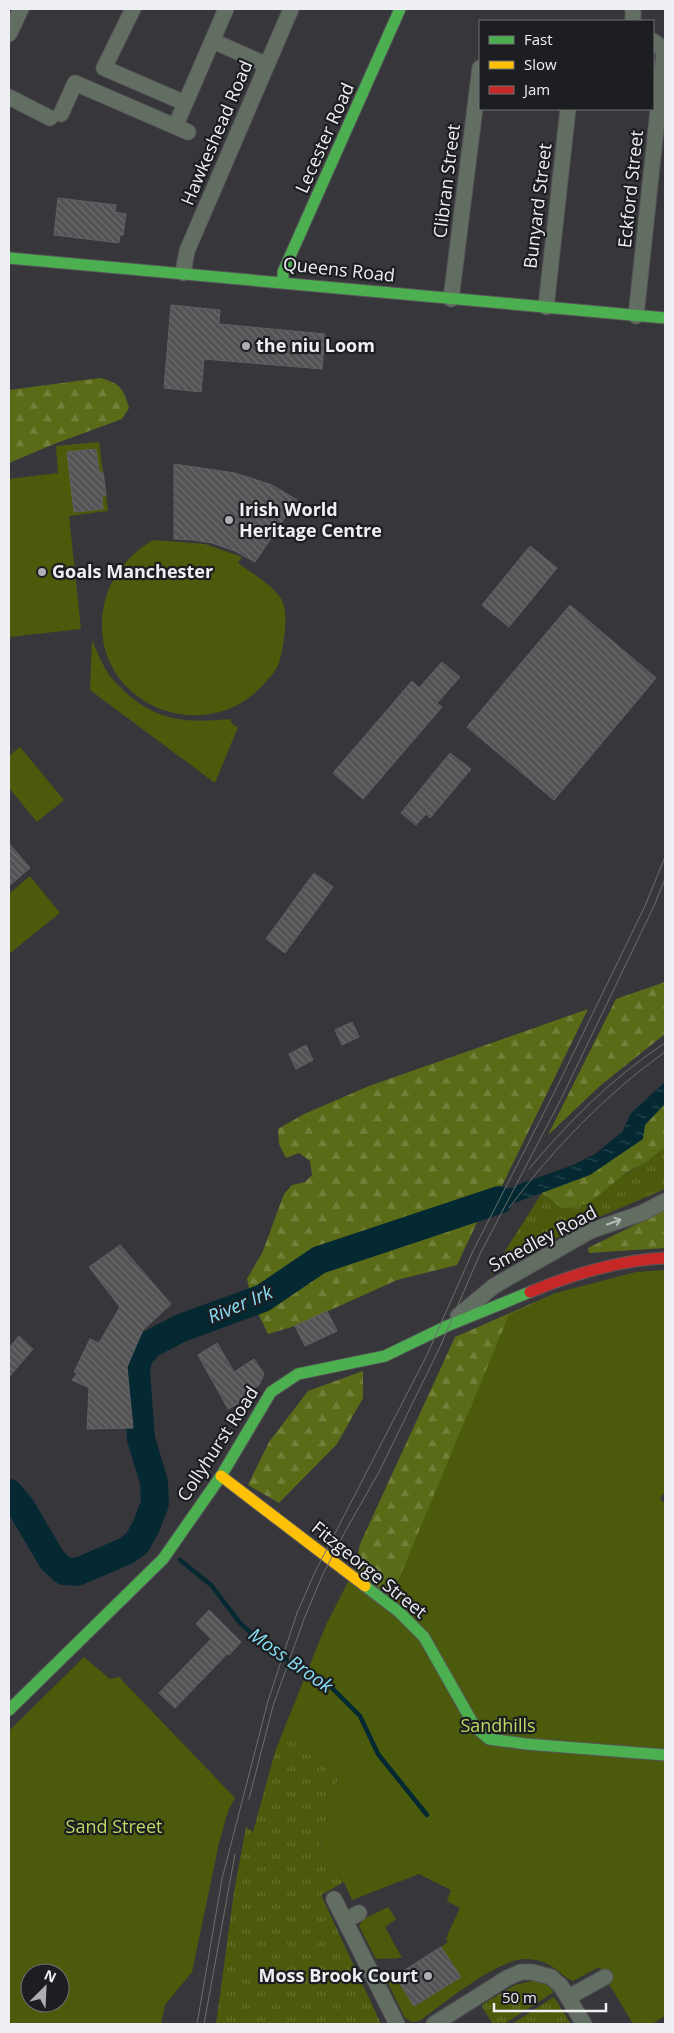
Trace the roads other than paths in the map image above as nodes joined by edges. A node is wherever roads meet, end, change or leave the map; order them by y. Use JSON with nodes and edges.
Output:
{"nodes":[{"id":1,"x":21,"y":9,"type":"edge"},
{"id":2,"x":133,"y":9,"type":"edge"},
{"id":3,"x":226,"y":9,"type":"edge"},
{"id":4,"x":291,"y":9,"type":"edge"},
{"id":5,"x":400,"y":9,"type":"edge"},
{"id":6,"x":9,"y":34,"type":"edge"},
{"id":7,"x":213,"y":41,"type":"junction"},
{"id":8,"x":654,"y":42,"type":"edge"},
{"id":9,"x":267,"y":65,"type":"junction"},
{"id":10,"x":106,"y":69,"type":"junction"},
{"id":11,"x":479,"y":76,"type":"edge"},
{"id":12,"x":94,"y":90,"type":"junction"},
{"id":13,"x":9,"y":97,"type":"edge"},
{"id":14,"x":185,"y":103,"type":"junction"},
{"id":15,"x":568,"y":110,"type":"edge"},
{"id":16,"x":178,"y":120,"type":"dead end"},
{"id":17,"x":188,"y":132,"type":"dead end"},
{"id":18,"x":9,"y":258,"type":"edge"},
{"id":19,"x":183,"y":274,"type":"junction"},
{"id":20,"x":283,"y":282,"type":"junction"},
{"id":21,"x":452,"y":299,"type":"junction"},
{"id":22,"x":546,"y":307,"type":"junction"},
{"id":23,"x":636,"y":316,"type":"junction"},
{"id":24,"x":665,"y":318,"type":"edge"},
{"id":25,"x":665,"y":1201,"type":"edge"},
{"id":26,"x":665,"y":1258,"type":"edge"},
{"id":27,"x":447,"y":1326,"type":"junction"},
{"id":28,"x":221,"y":1476,"type":"junction"},
{"id":29,"x":9,"y":1710,"type":"edge"},
{"id":30,"x":665,"y":1756,"type":"edge"},
{"id":31,"x":334,"y":1899,"type":"dead end"},
{"id":32,"x":359,"y":1913,"type":"dead end"},
{"id":33,"x":344,"y":1921,"type":"junction"},
{"id":34,"x":605,"y":1977,"type":"dead end"},
{"id":35,"x":569,"y":1997,"type":"junction"},
{"id":36,"x":397,"y":2024,"type":"edge"},
{"id":37,"x":434,"y":2024,"type":"edge"},
{"id":38,"x":584,"y":2024,"type":"edge"}],
"edges":[{"from":1,"to":6,"type":"street"},
{"from":2,"to":10,"type":"street"},
{"from":3,"to":7,"type":"street"},
{"from":4,"to":9,"type":"street","name":"Hawkeshead Road"},
{"from":5,"to":20,"type":"main road","name":"Lecester Road"},
{"from":7,"to":9,"type":"street"},
{"from":7,"to":14,"type":"street"},
{"from":8,"to":23,"type":"street","name":"Eckford Street"},
{"from":9,"to":19,"type":"street","name":"Hawkeshead Road"},
{"from":10,"to":12,"type":"street"},
{"from":10,"to":14,"type":"street"},
{"from":11,"to":21,"type":"street","name":"Clibran Street"},
{"from":12,"to":13,"type":"street"},
{"from":12,"to":17,"type":"street"},
{"from":14,"to":16,"type":"street"},
{"from":15,"to":22,"type":"street","name":"Bunyard Street"},
{"from":18,"to":19,"type":"main road","name":"Queens Road"},
{"from":19,"to":20,"type":"main road","name":"Queens Road"},
{"from":20,"to":21,"type":"main road","name":"Queens Road"},
{"from":21,"to":22,"type":"main road","name":"Queens Road"},
{"from":22,"to":23,"type":"main road","name":"Queens Road"},
{"from":23,"to":24,"type":"main road","name":"Queens Road"},
{"from":27,"to":25,"type":"street","name":"Smedley Road","one_way":true},
{"from":26,"to":27,"type":"main road","name":"Collyhurst Road"},
{"from":27,"to":28,"type":"main road","name":"Collyhurst Road"},
{"from":28,"to":29,"type":"main road","name":"Collyhurst Road"},
{"from":28,"to":30,"type":"main road","name":"Fitzgeorge Street"},
{"from":31,"to":33,"type":"street"},
{"from":32,"to":33,"type":"street"},
{"from":33,"to":36,"type":"street"},
{"from":34,"to":35,"type":"street"},
{"from":35,"to":37,"type":"street"},
{"from":35,"to":38,"type":"street"}]}
